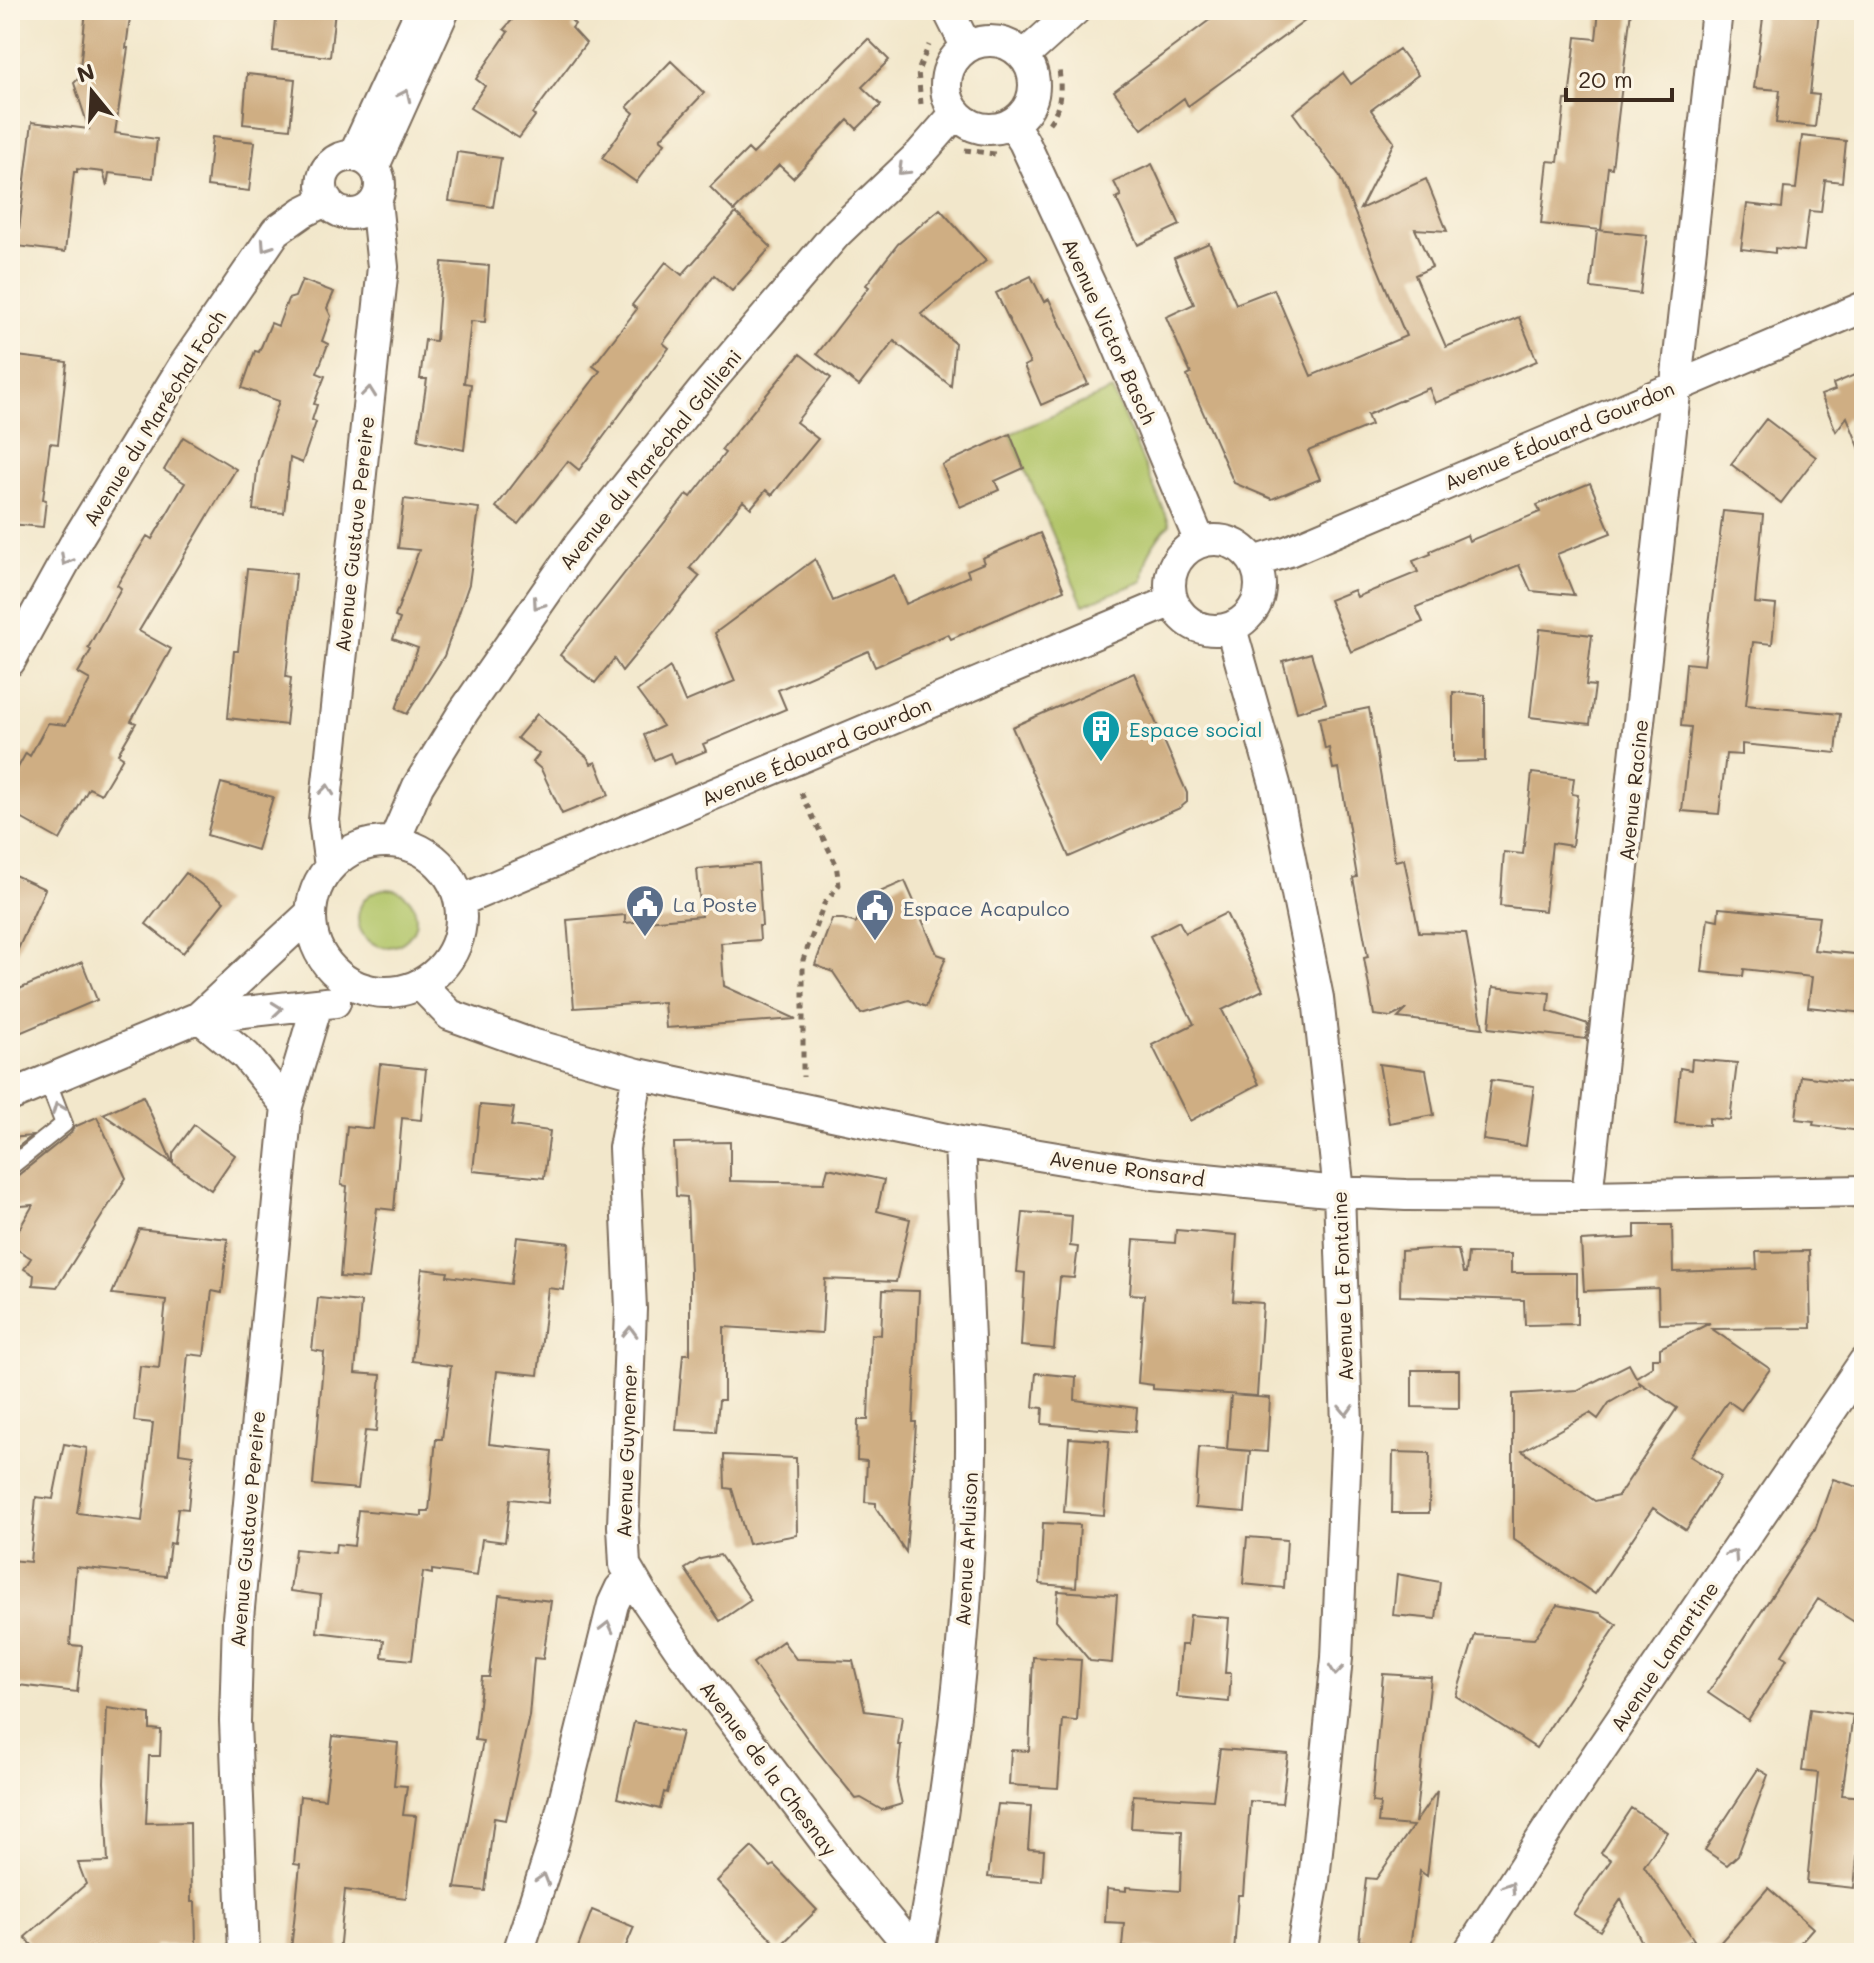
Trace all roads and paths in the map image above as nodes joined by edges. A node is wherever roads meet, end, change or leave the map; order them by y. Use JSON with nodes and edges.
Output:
{"nodes":[{"id":1,"x":421,"y":10,"type":"edge"},
{"id":2,"x":444,"y":10,"type":"edge"},
{"id":3,"x":1075,"y":10,"type":"edge"},
{"id":4,"x":1717,"y":10,"type":"edge"},
{"id":5,"x":960,"y":11,"type":"edge"},
{"id":6,"x":1021,"y":19,"type":"dead end"},
{"id":7,"x":966,"y":46,"type":"junction"},
{"id":8,"x":1024,"y":56,"type":"junction"},
{"id":9,"x":956,"y":113,"type":"junction"},
{"id":10,"x":1012,"y":123,"type":"junction"},
{"id":11,"x":364,"y":161,"type":"junction"},
{"id":12,"x":327,"y":200,"type":"junction"},
{"id":13,"x":376,"y":201,"type":"junction"},
{"id":14,"x":1864,"y":307,"type":"edge"},
{"id":15,"x":1678,"y":384,"type":"junction"},
{"id":16,"x":1200,"y":542,"type":"junction"},
{"id":17,"x":1254,"y":562,"type":"junction"},
{"id":18,"x":1172,"y":601,"type":"junction"},
{"id":19,"x":1231,"y":628,"type":"junction"},
{"id":20,"x":10,"y":661,"type":"edge"},
{"id":21,"x":787,"y":763,"type":"junction"},
{"id":22,"x":394,"y":842,"type":"junction"},
{"id":23,"x":330,"y":867,"type":"junction"},
{"id":24,"x":460,"y":901,"type":"junction"},
{"id":25,"x":311,"y":913,"type":"junction"},
{"id":26,"x":420,"y":984,"type":"junction"},
{"id":27,"x":387,"y":992,"type":"junction"},
{"id":28,"x":317,"y":1005,"type":"junction"},
{"id":29,"x":199,"y":1017,"type":"junction"},
{"id":30,"x":638,"y":1074,"type":"junction"},
{"id":31,"x":47,"y":1080,"type":"junction"},
{"id":32,"x":10,"y":1096,"type":"edge"},
{"id":33,"x":287,"y":1106,"type":"junction"},
{"id":34,"x":800,"y":1110,"type":"junction"},
{"id":35,"x":960,"y":1142,"type":"junction"},
{"id":36,"x":10,"y":1167,"type":"edge"},
{"id":37,"x":1864,"y":1191,"type":"edge"},
{"id":38,"x":1339,"y":1192,"type":"junction"},
{"id":39,"x":1587,"y":1196,"type":"junction"},
{"id":40,"x":1864,"y":1362,"type":"edge"},
{"id":41,"x":631,"y":1577,"type":"junction"},
{"id":42,"x":244,"y":1953,"type":"edge"},
{"id":43,"x":518,"y":1953,"type":"edge"},
{"id":44,"x":917,"y":1953,"type":"edge"},
{"id":45,"x":1301,"y":1953,"type":"edge"},
{"id":46,"x":1468,"y":1953,"type":"edge"}],
"edges":[{"from":1,"to":11,"type":"street"},
{"from":11,"to":2,"type":"street","one_way":true},
{"from":3,"to":8,"type":"street"},
{"from":4,"to":15,"type":"street","name":"Avenue Racine"},
{"from":5,"to":6,"type":"path"},
{"from":5,"to":7,"type":"street"},
{"from":7,"to":8,"type":"street"},
{"from":7,"to":9,"type":"street"},
{"from":8,"to":10,"type":"street"},
{"from":9,"to":10,"type":"street"},
{"from":9,"to":22,"type":"street","name":"Avenue du Maréchal Gallieni","one_way":true},
{"from":10,"to":16,"type":"street","name":"Avenue Victor Basch"},
{"from":11,"to":12,"type":"street"},
{"from":11,"to":13,"type":"street"},
{"from":12,"to":13,"type":"street"},
{"from":12,"to":20,"type":"street","name":"Avenue du Maréchal Foch","one_way":true},
{"from":23,"to":13,"type":"street","name":"Avenue Gustave Pereire","one_way":true},
{"from":14,"to":15,"type":"street","name":"Avenue Édouard Gourdon"},
{"from":15,"to":17,"type":"street","name":"Avenue Édouard Gourdon"},
{"from":15,"to":39,"type":"street","name":"Avenue Racine"},
{"from":16,"to":17,"type":"street"},
{"from":16,"to":18,"type":"street"},
{"from":17,"to":19,"type":"street"},
{"from":18,"to":19,"type":"street"},
{"from":18,"to":21,"type":"street","name":"Avenue Édouard Gourdon"},
{"from":19,"to":38,"type":"street","name":"Avenue La Fontaine"},
{"from":21,"to":24,"type":"street","name":"Avenue Édouard Gourdon"},
{"from":21,"to":34,"type":"path"},
{"from":22,"to":23,"type":"street"},
{"from":22,"to":24,"type":"street"},
{"from":23,"to":25,"type":"street"},
{"from":24,"to":26,"type":"street"},
{"from":25,"to":27,"type":"street"},
{"from":25,"to":29,"type":"street"},
{"from":26,"to":27,"type":"street"},
{"from":26,"to":30,"type":"street","name":"Avenue Ronsard"},
{"from":27,"to":28,"type":"street"},
{"from":29,"to":28,"type":"street","one_way":true},
{"from":28,"to":33,"type":"street","name":"Avenue Gustave Pereire"},
{"from":29,"to":31,"type":"street"},
{"from":29,"to":33,"type":"street"},
{"from":30,"to":34,"type":"street","name":"Avenue Ronsard"},
{"from":41,"to":30,"type":"street","name":"Avenue Guynemer","one_way":true},
{"from":31,"to":32,"type":"street"},
{"from":36,"to":31,"type":"lane","one_way":true},
{"from":33,"to":42,"type":"street","name":"Avenue Gustave Pereire"},
{"from":34,"to":35,"type":"street","name":"Avenue Ronsard"},
{"from":35,"to":38,"type":"street","name":"Avenue Ronsard"},
{"from":35,"to":44,"type":"street","name":"Avenue Arluison"},
{"from":37,"to":39,"type":"street","name":"Avenue Ronsard"},
{"from":38,"to":39,"type":"street","name":"Avenue Ronsard"},
{"from":38,"to":45,"type":"street","name":"Avenue La Fontaine","one_way":true},
{"from":46,"to":40,"type":"street","name":"Avenue Lamartine","one_way":true},
{"from":43,"to":41,"type":"street","one_way":true},
{"from":41,"to":44,"type":"street","name":"Avenue de la Chesnay"}]}
